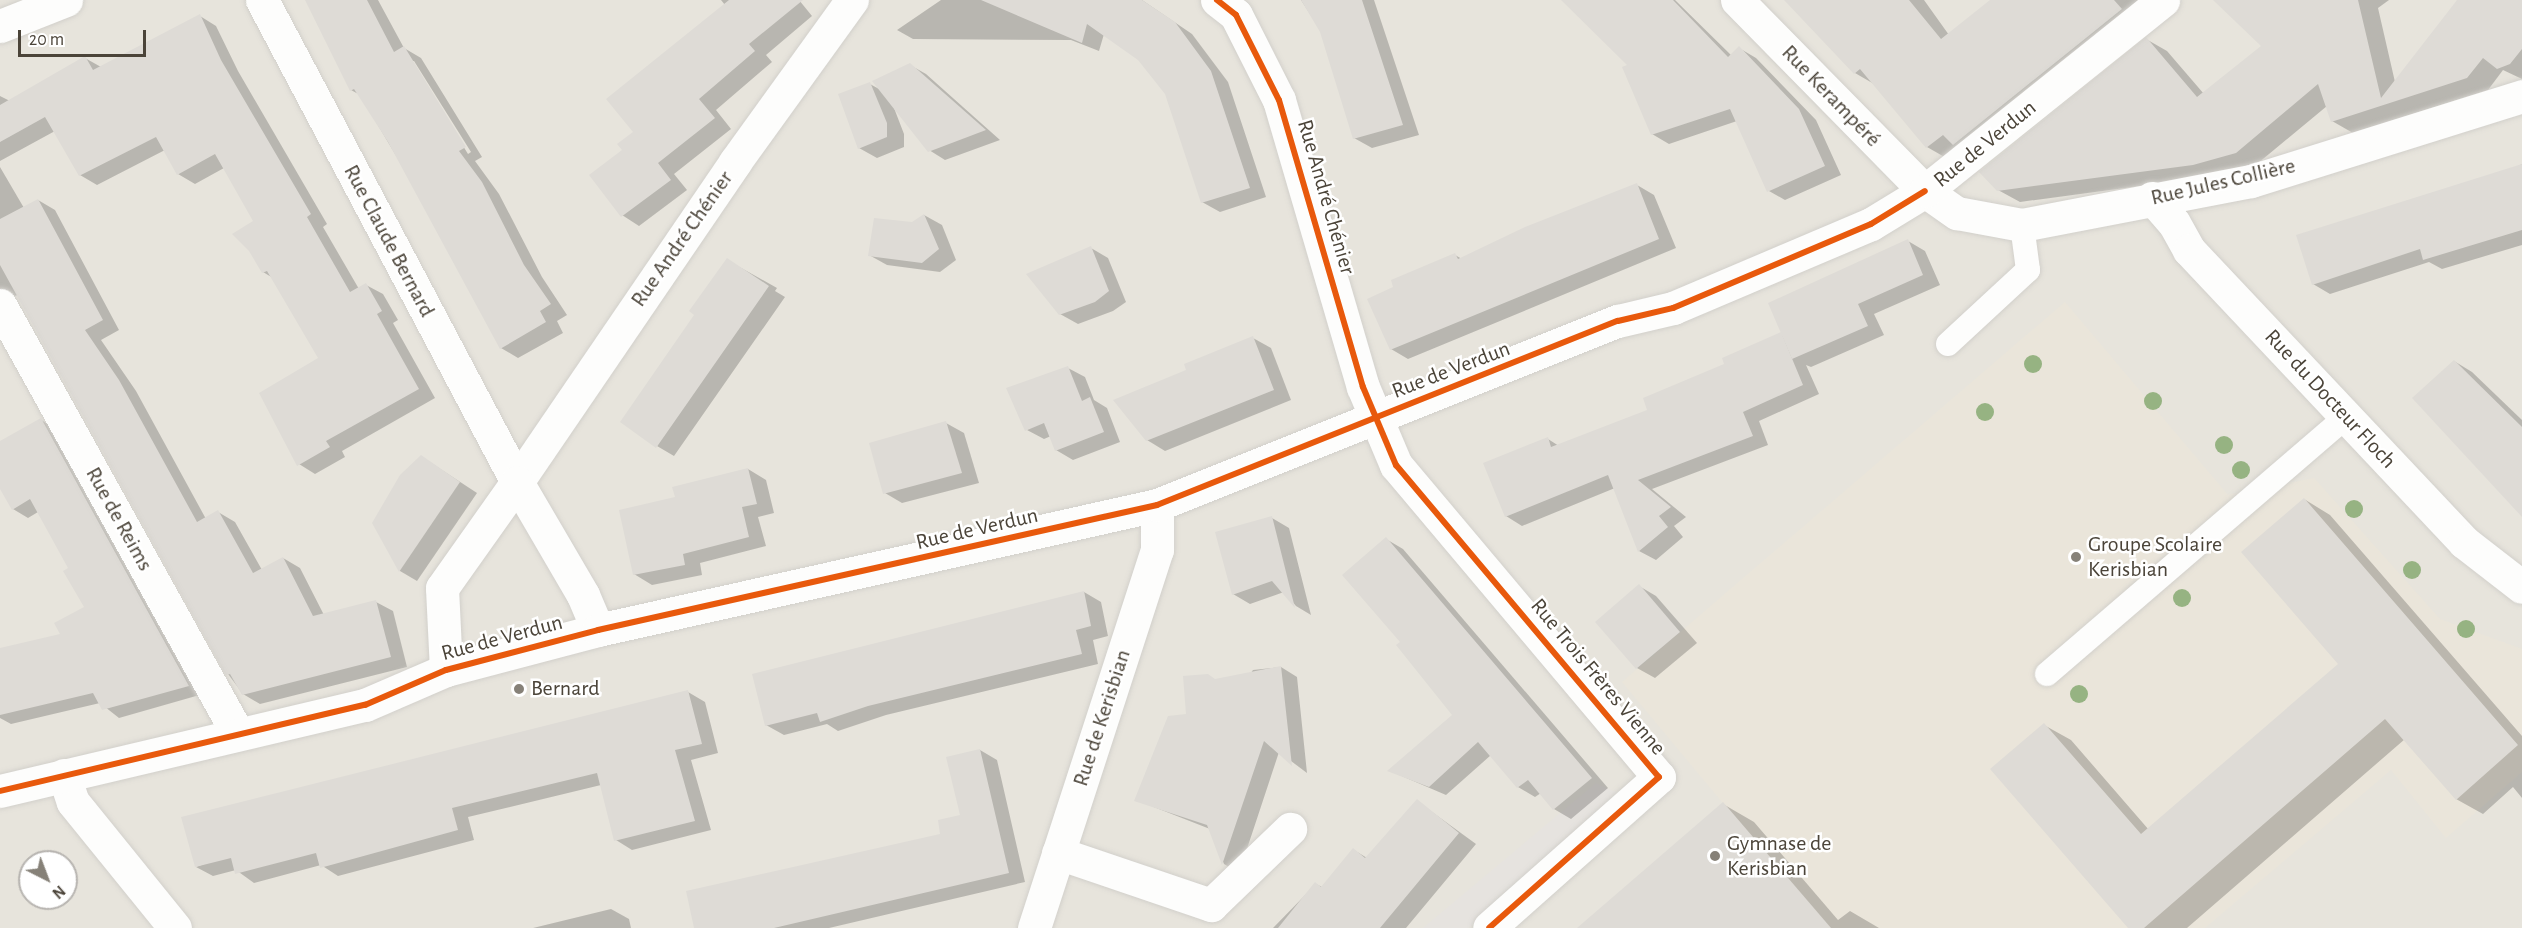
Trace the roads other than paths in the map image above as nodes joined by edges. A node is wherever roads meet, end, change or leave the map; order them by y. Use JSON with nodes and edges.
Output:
{"nodes":[{"id":1,"x":66,"y":0,"type":"edge"},
{"id":2,"x":262,"y":0,"type":"edge"},
{"id":3,"x":852,"y":0,"type":"edge"},
{"id":4,"x":1217,"y":0,"type":"edge"},
{"id":5,"x":1737,"y":0,"type":"edge"},
{"id":6,"x":2163,"y":0,"type":"edge"},
{"id":7,"x":0,"y":26,"type":"edge"},
{"id":8,"x":2522,"y":96,"type":"edge"},
{"id":9,"x":1925,"y":191,"type":"junction"},
{"id":10,"x":2152,"y":198,"type":"junction"},
{"id":11,"x":2022,"y":225,"type":"junction"},
{"id":12,"x":0,"y":305,"type":"edge"},
{"id":13,"x":1948,"y":344,"type":"dead end"},
{"id":14,"x":2346,"y":417,"type":"junction"},
{"id":15,"x":1376,"y":418,"type":"junction"},
{"id":16,"x":517,"y":482,"type":"junction"},
{"id":17,"x":1157,"y":505,"type":"junction"},
{"id":18,"x":2522,"y":587,"type":"edge"},
{"id":19,"x":598,"y":630,"type":"junction"},
{"id":20,"x":446,"y":670,"type":"junction"},
{"id":21,"x":2047,"y":674,"type":"dead end"},
{"id":22,"x":237,"y":734,"type":"junction"},
{"id":23,"x":64,"y":775,"type":"junction"},
{"id":24,"x":0,"y":791,"type":"edge"},
{"id":25,"x":1290,"y":829,"type":"dead end"},
{"id":26,"x":1058,"y":853,"type":"junction"},
{"id":27,"x":175,"y":928,"type":"edge"},
{"id":28,"x":1034,"y":928,"type":"edge"},
{"id":29,"x":1489,"y":928,"type":"edge"}],
"edges":[{"from":1,"to":7,"type":"street"},
{"from":2,"to":16,"type":"street","name":"Rue Claude Bernard"},
{"from":3,"to":16,"type":"street","name":"Rue André Chénier"},
{"from":4,"to":15,"type":"street","name":"Rue André Chénier"},
{"from":5,"to":9,"type":"street","name":"Rue Kerampéré"},
{"from":6,"to":9,"type":"street","name":"Rue de Verdun"},
{"from":8,"to":10,"type":"street","name":"Rue Jules Collière"},
{"from":9,"to":11,"type":"street","name":"Rue Jules Collière"},
{"from":9,"to":15,"type":"street","name":"Rue de Verdun"},
{"from":10,"to":11,"type":"street","name":"Rue Jules Collière"},
{"from":10,"to":14,"type":"street","name":"Rue du Docteur Floch"},
{"from":11,"to":13,"type":"lane"},
{"from":12,"to":22,"type":"street","name":"Rue de Reims"},
{"from":14,"to":18,"type":"street","name":"Rue du Docteur Floch"},
{"from":14,"to":21,"type":"lane"},
{"from":15,"to":17,"type":"street","name":"Rue de Verdun"},
{"from":15,"to":29,"type":"street","name":"Rue Trois Frères Vienne"},
{"from":16,"to":19,"type":"street","name":"Rue Claude Bernard"},
{"from":16,"to":20,"type":"street","name":"Rue André Chénier"},
{"from":17,"to":19,"type":"street","name":"Rue de Verdun"},
{"from":17,"to":26,"type":"street","name":"Rue de Kerisbian"},
{"from":19,"to":20,"type":"street","name":"Rue de Verdun"},
{"from":20,"to":22,"type":"street","name":"Rue de Verdun"},
{"from":22,"to":23,"type":"street","name":"Rue de Verdun"},
{"from":23,"to":24,"type":"street","name":"Rue de Verdun"},
{"from":23,"to":27,"type":"street"},
{"from":25,"to":26,"type":"street"},
{"from":26,"to":28,"type":"street","name":"Rue de Kerisbian"}]}
